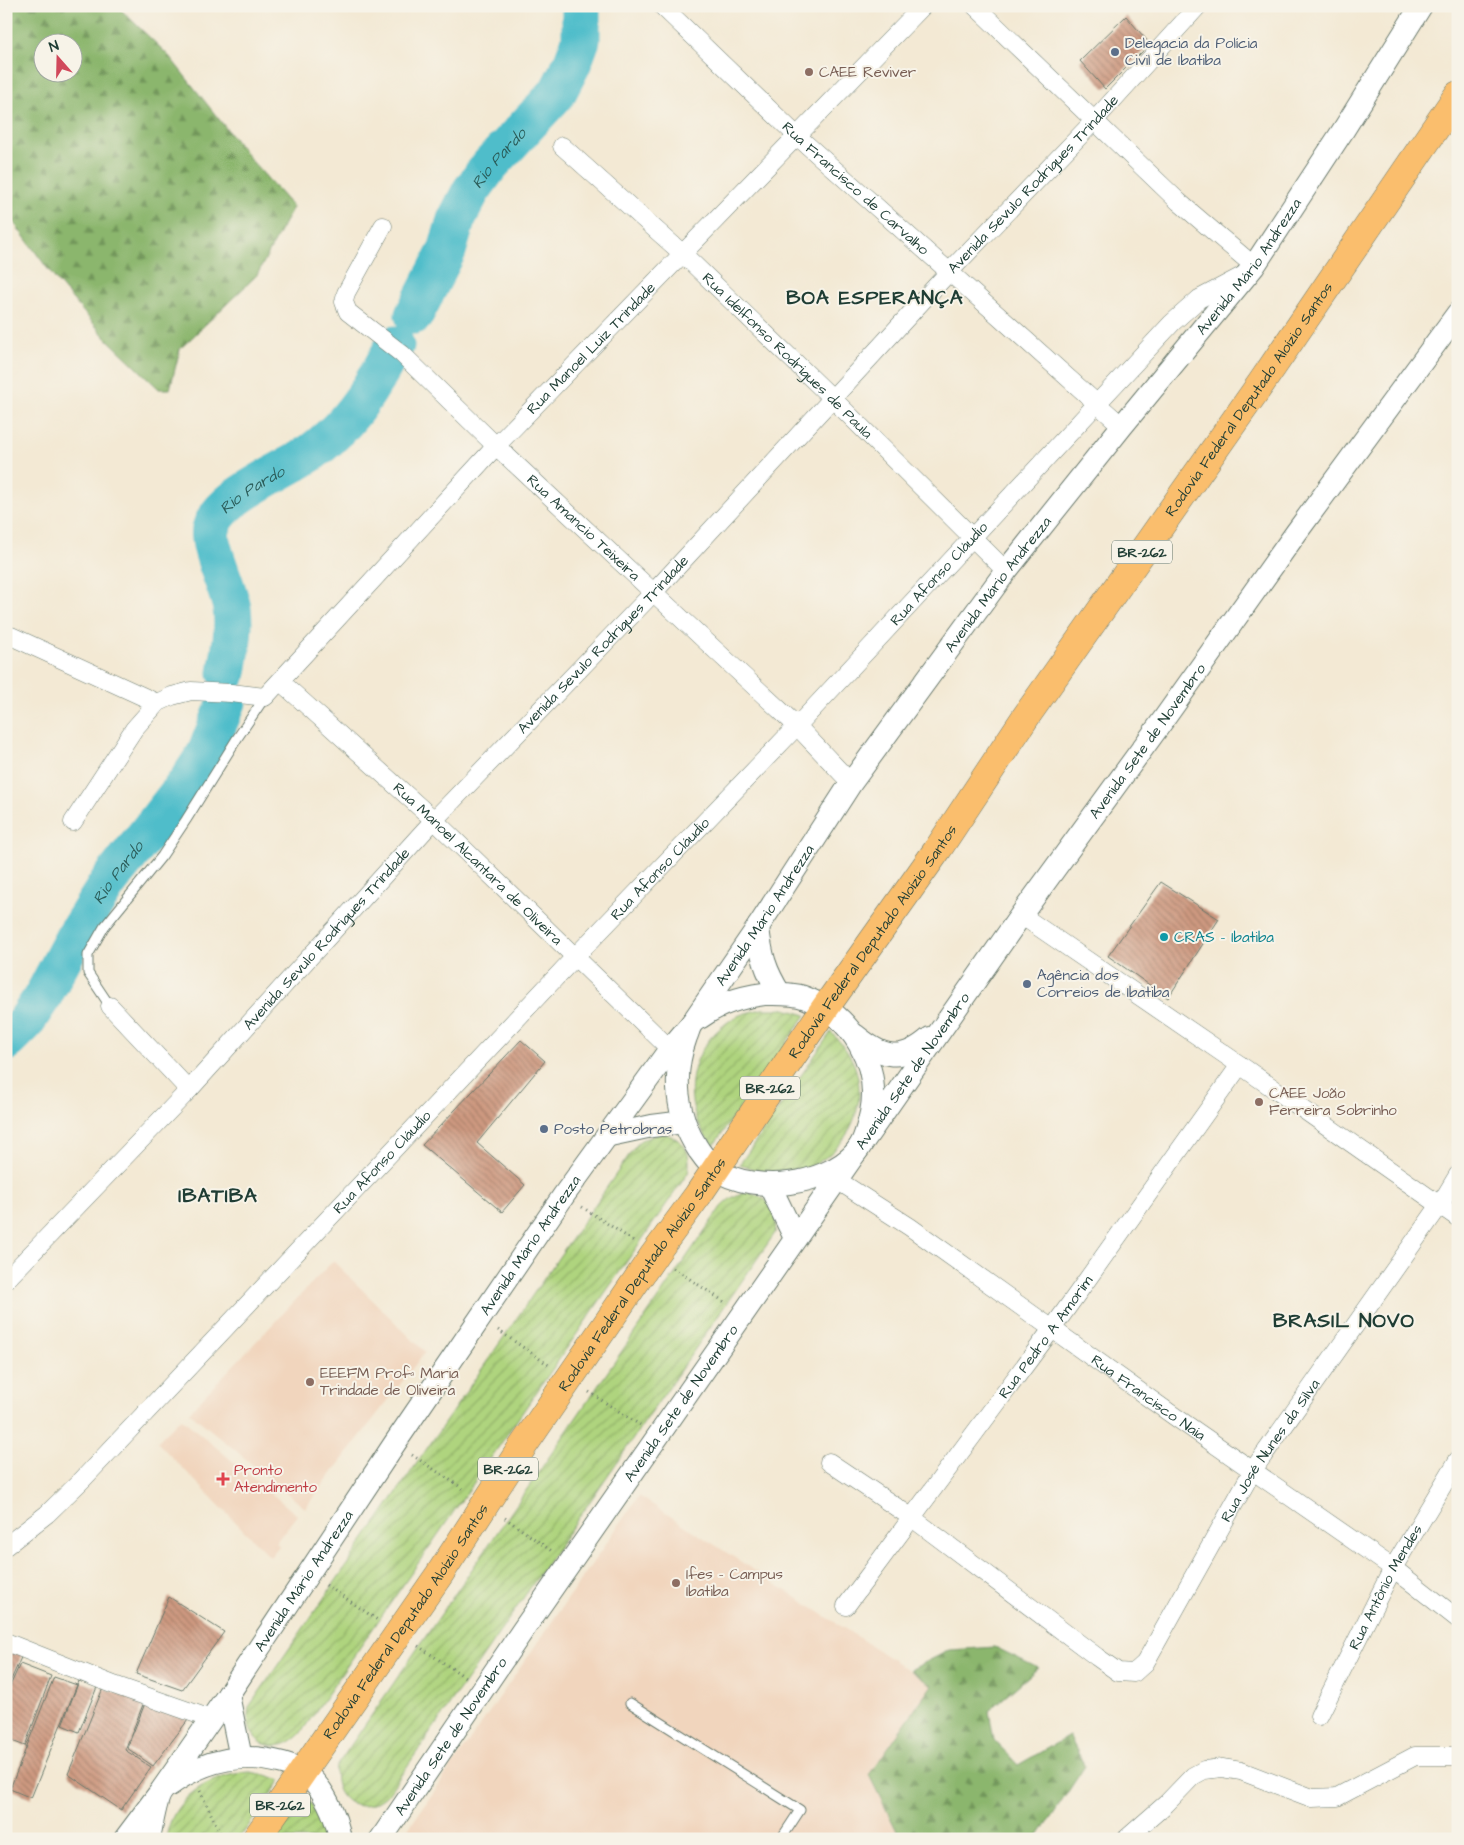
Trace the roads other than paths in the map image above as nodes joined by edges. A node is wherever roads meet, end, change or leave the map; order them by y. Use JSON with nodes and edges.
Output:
{"nodes":[{"id":1,"x":662,"y":6,"type":"edge"},
{"id":2,"x":923,"y":6,"type":"edge"},
{"id":3,"x":975,"y":6,"type":"edge"},
{"id":4,"x":1198,"y":6,"type":"edge"},
{"id":5,"x":1421,"y":6,"type":"edge"},
{"id":6,"x":1458,"y":96,"type":"edge"},
{"id":7,"x":1094,"y":121,"type":"junction"},
{"id":8,"x":798,"y":136,"type":"junction"},
{"id":9,"x":562,"y":146,"type":"dead end"},
{"id":10,"x":383,"y":226,"type":"dead end"},
{"id":11,"x":683,"y":254,"type":"junction"},
{"id":12,"x":1252,"y":269,"type":"junction"},
{"id":13,"x":949,"y":272,"type":"junction"},
{"id":14,"x":1458,"y":313,"type":"edge"},
{"id":15,"x":833,"y":399,"type":"junction"},
{"id":16,"x":1098,"y":405,"type":"junction"},
{"id":17,"x":1122,"y":426,"type":"junction"},
{"id":18,"x":496,"y":446,"type":"junction"},
{"id":19,"x":973,"y":537,"type":"junction"},
{"id":20,"x":1006,"y":571,"type":"junction"},
{"id":21,"x":653,"y":593,"type":"junction"},
{"id":22,"x":6,"y":636,"type":"edge"},
{"id":23,"x":281,"y":682,"type":"junction"},
{"id":24,"x":257,"y":696,"type":"junction"},
{"id":25,"x":157,"y":703,"type":"junction"},
{"id":26,"x":797,"y":726,"type":"junction"},
{"id":27,"x":851,"y":783,"type":"junction"},
{"id":28,"x":434,"y":820,"type":"junction"},
{"id":29,"x":73,"y":822,"type":"dead end"},
{"id":30,"x":1021,"y":915,"type":"junction"},
{"id":31,"x":758,"y":927,"type":"junction"},
{"id":32,"x":575,"y":956,"type":"junction"},
{"id":33,"x":780,"y":994,"type":"junction"},
{"id":34,"x":110,"y":1006,"type":"joint"},
{"id":35,"x":825,"y":1008,"type":"junction"},
{"id":36,"x":692,"y":1023,"type":"junction"},
{"id":37,"x":944,"y":1026,"type":"junction"},
{"id":38,"x":852,"y":1032,"type":"junction"},
{"id":39,"x":670,"y":1049,"type":"junction"},
{"id":40,"x":1240,"y":1065,"type":"junction"},
{"id":41,"x":189,"y":1090,"type":"junction"},
{"id":42,"x":684,"y":1122,"type":"junction"},
{"id":43,"x":610,"y":1135,"type":"junction"},
{"id":44,"x":857,"y":1151,"type":"junction"},
{"id":45,"x":715,"y":1169,"type":"junction"},
{"id":46,"x":1458,"y":1175,"type":"edge"},
{"id":47,"x":837,"y":1180,"type":"junction"},
{"id":48,"x":769,"y":1184,"type":"junction"},
{"id":49,"x":1440,"y":1204,"type":"junction"},
{"id":50,"x":1458,"y":1218,"type":"edge"},
{"id":51,"x":796,"y":1238,"type":"junction"},
{"id":52,"x":6,"y":1280,"type":"edge"},
{"id":53,"x":1052,"y":1329,"type":"junction"},
{"id":54,"x":1458,"y":1460,"type":"edge"},
{"id":55,"x":830,"y":1462,"type":"dead end"},
{"id":56,"x":1254,"y":1470,"type":"junction"},
{"id":57,"x":911,"y":1517,"type":"junction"},
{"id":58,"x":6,"y":1546,"type":"edge"},
{"id":59,"x":1393,"y":1568,"type":"junction"},
{"id":60,"x":846,"y":1606,"type":"dead end"},
{"id":61,"x":1458,"y":1619,"type":"edge"},
{"id":62,"x":6,"y":1642,"type":"edge"},
{"id":63,"x":228,"y":1695,"type":"junction"},
{"id":64,"x":630,"y":1703,"type":"dead end"},
{"id":65,"x":1319,"y":1716,"type":"dead end"},
{"id":66,"x":211,"y":1719,"type":"junction"},
{"id":67,"x":1458,"y":1756,"type":"edge"},
{"id":68,"x":241,"y":1758,"type":"junction"},
{"id":69,"x":304,"y":1771,"type":"junction"},
{"id":70,"x":161,"y":1791,"type":"junction"},
{"id":71,"x":388,"y":1836,"type":"edge"},
{"id":72,"x":126,"y":1839,"type":"edge"},
{"id":73,"x":149,"y":1839,"type":"edge"},
{"id":74,"x":256,"y":1839,"type":"edge"},
{"id":75,"x":340,"y":1839,"type":"edge"},
{"id":76,"x":781,"y":1839,"type":"edge"},
{"id":77,"x":1126,"y":1839,"type":"edge"}],
"edges":[{"from":1,"to":8,"type":"street","name":"Rua Francisco de Carvalho"},
{"from":2,"to":8,"type":"street","name":"Rua Manoel Luiz Trindade"},
{"from":3,"to":7,"type":"street"},
{"from":4,"to":7,"type":"street","name":"Avenida Sevulo Rodrigues Trindade"},
{"from":5,"to":12,"type":"street","name":"Avenida Mário Andrezza"},
{"from":6,"to":35,"type":"highway","name":"Rodovia Federal Deputado Aloízio Santos","number":"BR-262"},
{"from":7,"to":12,"type":"street"},
{"from":7,"to":13,"type":"street","name":"Avenida Sevulo Rodrigues Trindade"},
{"from":8,"to":11,"type":"street","name":"Rua Manoel Luiz Trindade"},
{"from":8,"to":13,"type":"street","name":"Rua Francisco de Carvalho"},
{"from":9,"to":11,"type":"street","name":"Rua Idelfonso Rodrigues de Paula"},
{"from":10,"to":18,"type":"street","name":"Rua Amancio Teixeira"},
{"from":11,"to":15,"type":"street","name":"Rua Idelfonso Rodrigues de Paula"},
{"from":11,"to":18,"type":"street","name":"Rua Manoel Luiz Trindade"},
{"from":12,"to":16,"type":"street","name":"Rua Afonso Cláudio"},
{"from":12,"to":17,"type":"street","name":"Avenida Mário Andrezza"},
{"from":13,"to":15,"type":"street","name":"Avenida Sevulo Rodrigues Trindade"},
{"from":13,"to":16,"type":"street","name":"Rua Francisco de Carvalho"},
{"from":14,"to":30,"type":"street","name":"Avenida Sete de Novembro"},
{"from":15,"to":19,"type":"street","name":"Rua Idelfonso Rodrigues de Paula"},
{"from":15,"to":21,"type":"street","name":"Avenida Sevulo Rodrigues Trindade"},
{"from":16,"to":17,"type":"street","name":"Rua Francisco de Carvalho"},
{"from":16,"to":19,"type":"street","name":"Rua Afonso Cláudio"},
{"from":17,"to":20,"type":"street","name":"Avenida Mário Andrezza"},
{"from":18,"to":21,"type":"street","name":"Rua Amancio Teixeira"},
{"from":18,"to":23,"type":"street","name":"Rua Manoel Luiz Trindade"},
{"from":19,"to":20,"type":"street","name":"Rua Idelfonso Rodrigues de Paula"},
{"from":19,"to":26,"type":"street","name":"Rua Afonso Cláudio"},
{"from":20,"to":27,"type":"street","name":"Avenida Mário Andrezza"},
{"from":21,"to":26,"type":"street","name":"Rua Amancio Teixeira"},
{"from":21,"to":28,"type":"street","name":"Avenida Sevulo Rodrigues Trindade"},
{"from":22,"to":25,"type":"street"},
{"from":23,"to":24,"type":"street","name":"Rua Manoel Luiz Trindade"},
{"from":23,"to":28,"type":"street","name":"Rua Manoel Alcantara de Oliveira"},
{"from":24,"to":25,"type":"street"},
{"from":24,"to":34,"type":"lane"},
{"from":25,"to":29,"type":"street"},
{"from":26,"to":27,"type":"street","name":"Rua Amancio Teixeira"},
{"from":26,"to":32,"type":"street","name":"Rua Afonso Cláudio"},
{"from":27,"to":31,"type":"street","name":"Avenida Mário Andrezza"},
{"from":28,"to":32,"type":"street","name":"Rua Manoel Alcantara de Oliveira"},
{"from":28,"to":41,"type":"street","name":"Avenida Sevulo Rodrigues Trindade"},
{"from":30,"to":37,"type":"street","name":"Avenida Sete de Novembro"},
{"from":30,"to":40,"type":"street"},
{"from":31,"to":33,"type":"street"},
{"from":31,"to":36,"type":"street","name":"Avenida Mário Andrezza"},
{"from":32,"to":39,"type":"street","name":"Rua Manoel Alcantara de Oliveira"},
{"from":32,"to":58,"type":"street","name":"Rua Afonso Cláudio"},
{"from":33,"to":35,"type":"street"},
{"from":33,"to":36,"type":"street"},
{"from":34,"to":41,"type":"street"},
{"from":35,"to":38,"type":"street"},
{"from":35,"to":45,"type":"highway","name":"Rodovia Federal Deputado Aloízio Santos","number":"BR-262"},
{"from":36,"to":39,"type":"street","name":"Avenida Mário Andrezza"},
{"from":36,"to":42,"type":"street"},
{"from":37,"to":38,"type":"street"},
{"from":37,"to":44,"type":"street","name":"Avenida Sete de Novembro"},
{"from":38,"to":44,"type":"street"},
{"from":39,"to":43,"type":"street","name":"Avenida Mário Andrezza"},
{"from":40,"to":49,"type":"street"},
{"from":40,"to":53,"type":"street","name":"Rua Pedro A Amorim"},
{"from":41,"to":52,"type":"street","name":"Avenida Sevulo Rodrigues Trindade"},
{"from":42,"to":43,"type":"street"},
{"from":42,"to":45,"type":"street"},
{"from":43,"to":63,"type":"street","name":"Avenida Mário Andrezza"},
{"from":44,"to":47,"type":"street","name":"Avenida Sete de Novembro"},
{"from":44,"to":48,"type":"street"},
{"from":45,"to":48,"type":"street"},
{"from":45,"to":69,"type":"highway","name":"Rodovia Federal Deputado Aloízio Santos","number":"BR-262"},
{"from":46,"to":49,"type":"street","name":"Rua José Nunes da Silva"},
{"from":47,"to":51,"type":"street","name":"Avenida Sete de Novembro"},
{"from":47,"to":53,"type":"street","name":"Rua Francisco Naia"},
{"from":48,"to":51,"type":"street"},
{"from":49,"to":50,"type":"street"},
{"from":49,"to":56,"type":"street","name":"Rua José Nunes da Silva"},
{"from":51,"to":71,"type":"street","name":"Avenida Sete de Novembro"},
{"from":53,"to":56,"type":"street","name":"Rua Francisco Naia"},
{"from":53,"to":57,"type":"street","name":"Rua Pedro A Amorim"},
{"from":54,"to":59,"type":"street","name":"Rua Antônio Mendes"},
{"from":55,"to":57,"type":"street","name":"Rua José Nunes da Silva"},
{"from":56,"to":57,"type":"street","name":"Rua José Nunes da Silva"},
{"from":56,"to":59,"type":"street","name":"Rua Francisco Naia"},
{"from":57,"to":60,"type":"street","name":"Rua Pedro A Amorim"},
{"from":59,"to":61,"type":"street","name":"Rua Francisco Naia"},
{"from":59,"to":65,"type":"street","name":"Rua Antônio Mendes"},
{"from":62,"to":66,"type":"street"},
{"from":63,"to":66,"type":"street","name":"Avenida Mário Andrezza"},
{"from":63,"to":68,"type":"street"},
{"from":64,"to":76,"type":"lane"},
{"from":66,"to":70,"type":"street","name":"Avenida Mário Andrezza"},
{"from":67,"to":77,"type":"street"},
{"from":68,"to":69,"type":"street"},
{"from":68,"to":70,"type":"street"},
{"from":69,"to":74,"type":"highway","name":"Rodovia Federal Deputado Aloízio Santos","number":"BR-262"},
{"from":69,"to":75,"type":"street"},
{"from":70,"to":72,"type":"street","name":"Avenida Mário Andrezza"},
{"from":70,"to":73,"type":"street"}]}
